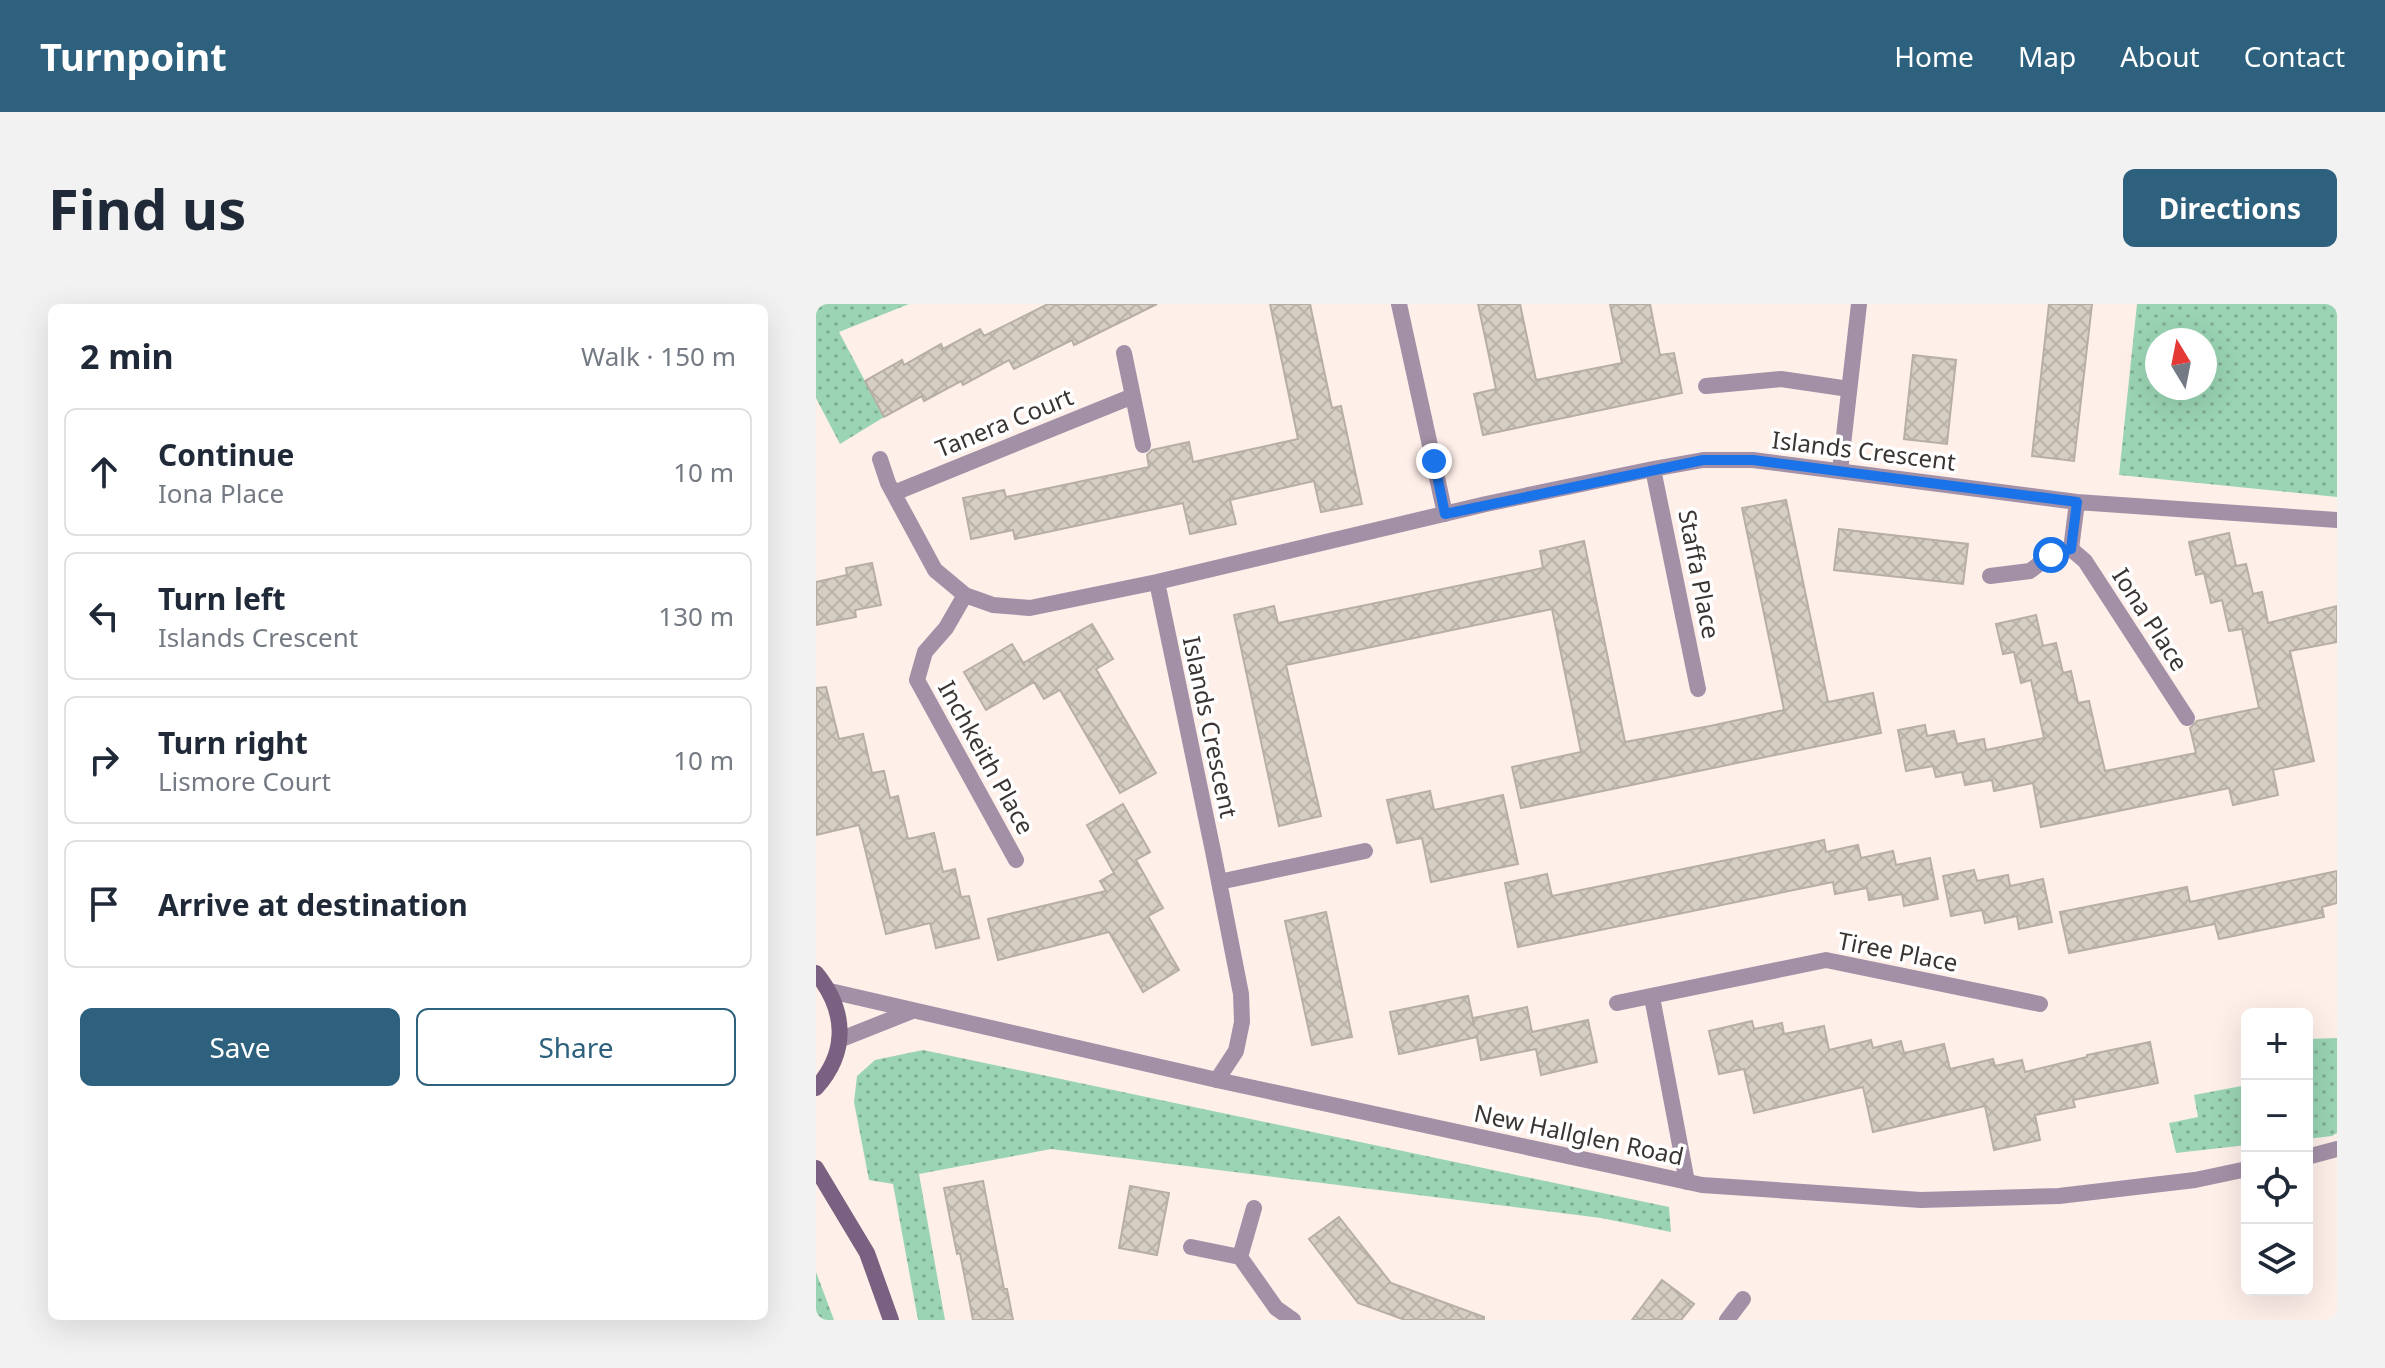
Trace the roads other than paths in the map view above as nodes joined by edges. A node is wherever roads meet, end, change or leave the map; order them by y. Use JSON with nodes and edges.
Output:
{"nodes":[{"id":1,"x":1399,"y":304,"type":"edge"},
{"id":2,"x":1859,"y":304,"type":"edge"},
{"id":3,"x":1124,"y":353,"type":"dead end"},
{"id":4,"x":1706,"y":386,"type":"dead end"},
{"id":5,"x":1849,"y":389,"type":"junction"},
{"id":6,"x":1133,"y":396,"type":"junction"},
{"id":7,"x":1143,"y":445,"type":"dead end"},
{"id":8,"x":880,"y":459,"type":"dead end"},
{"id":9,"x":1653,"y":469,"type":"junction"},
{"id":10,"x":1840,"y":471,"type":"junction"},
{"id":11,"x":894,"y":493,"type":"junction"},
{"id":12,"x":2077,"y":502,"type":"junction"},
{"id":13,"x":1445,"y":514,"type":"junction"},
{"id":14,"x":2337,"y":520,"type":"edge"},
{"id":15,"x":2071,"y":549,"type":"junction"},
{"id":16,"x":1990,"y":576,"type":"dead end"},
{"id":17,"x":1157,"y":582,"type":"junction"},
{"id":18,"x":965,"y":595,"type":"junction"},
{"id":19,"x":1698,"y":689,"type":"dead end"},
{"id":20,"x":2187,"y":718,"type":"dead end"},
{"id":21,"x":1365,"y":851,"type":"dead end"},
{"id":22,"x":1016,"y":860,"type":"dead end"},
{"id":23,"x":1219,"y":882,"type":"junction"},
{"id":24,"x":816,"y":973,"type":"edge"},
{"id":25,"x":830,"y":991,"type":"junction"},
{"id":26,"x":1652,"y":997,"type":"junction"},
{"id":27,"x":1617,"y":1003,"type":"dead end"},
{"id":28,"x":2040,"y":1004,"type":"dead end"},
{"id":29,"x":912,"y":1011,"type":"junction"},
{"id":30,"x":839,"y":1040,"type":"junction"},
{"id":31,"x":1217,"y":1080,"type":"junction"},
{"id":32,"x":816,"y":1088,"type":"edge"},
{"id":33,"x":2337,"y":1149,"type":"edge"},
{"id":34,"x":2313,"y":1155,"type":"edge"},
{"id":35,"x":816,"y":1167,"type":"edge"},
{"id":36,"x":2241,"y":1170,"type":"edge"},
{"id":37,"x":1687,"y":1182,"type":"junction"},
{"id":38,"x":1254,"y":1208,"type":"dead end"},
{"id":39,"x":1191,"y":1247,"type":"dead end"},
{"id":40,"x":1240,"y":1257,"type":"junction"},
{"id":41,"x":1743,"y":1299,"type":"dead end"},
{"id":42,"x":891,"y":1320,"type":"edge"},
{"id":43,"x":1293,"y":1320,"type":"edge"},
{"id":44,"x":1727,"y":1320,"type":"edge"}],
"edges":[{"from":1,"to":13,"type":"street"},
{"from":2,"to":5,"type":"street"},
{"from":3,"to":6,"type":"street"},
{"from":4,"to":5,"type":"street"},
{"from":5,"to":10,"type":"street"},
{"from":6,"to":7,"type":"street"},
{"from":6,"to":11,"type":"street","name":"Tanera Court"},
{"from":8,"to":11,"type":"street","name":"Islands Crescent"},
{"from":9,"to":10,"type":"street","name":"Islands Crescent"},
{"from":9,"to":13,"type":"street","name":"Islands Crescent"},
{"from":9,"to":19,"type":"street","name":"Staffa Place"},
{"from":10,"to":12,"type":"street","name":"Islands Crescent"},
{"from":11,"to":18,"type":"street","name":"Islands Crescent"},
{"from":12,"to":14,"type":"street","name":"Islands Crescent"},
{"from":12,"to":15,"type":"street"},
{"from":13,"to":17,"type":"street","name":"Islands Crescent"},
{"from":15,"to":16,"type":"street"},
{"from":15,"to":20,"type":"street","name":"Iona Place"},
{"from":17,"to":18,"type":"street","name":"Islands Crescent"},
{"from":17,"to":23,"type":"street","name":"Islands Crescent"},
{"from":18,"to":22,"type":"street","name":"Inchkeith Place"},
{"from":21,"to":23,"type":"street"},
{"from":23,"to":31,"type":"street","name":"Islands Crescent"},
{"from":24,"to":25,"type":"main road"},
{"from":25,"to":29,"type":"street","name":"New Hallglen Road"},
{"from":25,"to":30,"type":"main road"},
{"from":26,"to":27,"type":"street","name":"Tiree Place"},
{"from":26,"to":28,"type":"street","name":"Tiree Place"},
{"from":26,"to":37,"type":"street"},
{"from":29,"to":30,"type":"street"},
{"from":29,"to":31,"type":"street","name":"New Hallglen Road"},
{"from":30,"to":32,"type":"main road"},
{"from":31,"to":37,"type":"street","name":"New Hallglen Road"},
{"from":33,"to":34,"type":"street"},
{"from":35,"to":42,"type":"main road"},
{"from":36,"to":37,"type":"street","name":"New Hallglen Road"},
{"from":38,"to":40,"type":"street"},
{"from":39,"to":40,"type":"street"},
{"from":40,"to":43,"type":"street"},
{"from":41,"to":44,"type":"street"}]}
